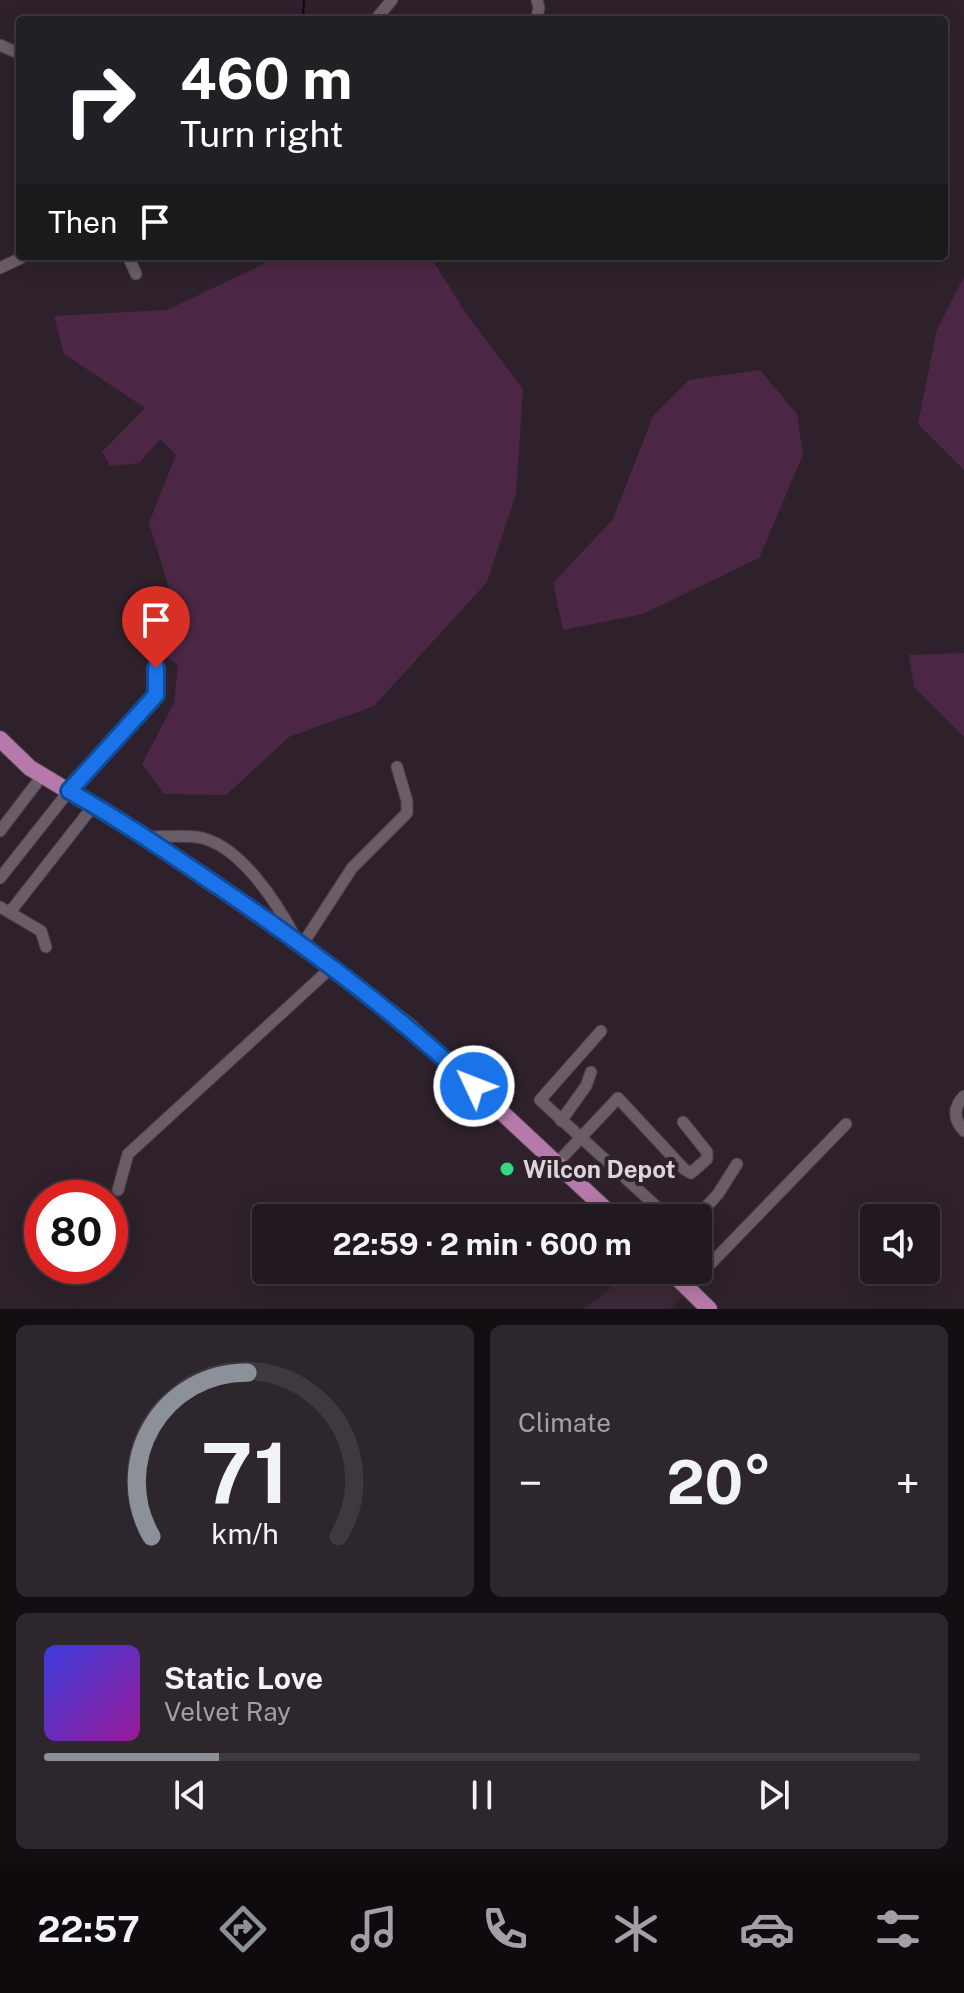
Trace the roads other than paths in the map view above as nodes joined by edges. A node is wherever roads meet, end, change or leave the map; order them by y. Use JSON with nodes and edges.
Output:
{"nodes":[{"id":1,"x":392,"y":0,"type":"edge"},
{"id":2,"x":378,"y":16,"type":"edge"},
{"id":3,"x":130,"y":260,"type":"edge"},
{"id":4,"x":136,"y":274,"type":"dead end"},
{"id":5,"x":156,"y":668,"type":"dead end"},
{"id":6,"x":0,"y":739,"type":"edge"},
{"id":7,"x":397,"y":767,"type":"dead end"},
{"id":8,"x":42,"y":776,"type":"junction"},
{"id":9,"x":69,"y":791,"type":"junction"},
{"id":10,"x":94,"y":805,"type":"junction"},
{"id":11,"x":0,"y":831,"type":"edge"},
{"id":12,"x":145,"y":837,"type":"junction"},
{"id":13,"x":0,"y":878,"type":"edge"},
{"id":14,"x":3,"y":909,"type":"edge"},
{"id":15,"x":299,"y":943,"type":"junction"},
{"id":16,"x":46,"y":947,"type":"dead end"},
{"id":17,"x":332,"y":967,"type":"junction"},
{"id":18,"x":601,"y":1031,"type":"dead end"},
{"id":19,"x":591,"y":1072,"type":"dead end"},
{"id":20,"x":964,"y":1096,"type":"edge"},
{"id":21,"x":561,"y":1121,"type":"junction"},
{"id":22,"x":683,"y":1122,"type":"dead end"},
{"id":23,"x":846,"y":1124,"type":"dead end"},
{"id":24,"x":964,"y":1131,"type":"edge"},
{"id":25,"x":580,"y":1139,"type":"junction"},
{"id":26,"x":557,"y":1163,"type":"junction"},
{"id":27,"x":737,"y":1164,"type":"dead end"},
{"id":28,"x":121,"y":1180,"type":"edge"},
{"id":29,"x":600,"y":1204,"type":"edge"},
{"id":30,"x":653,"y":1204,"type":"edge"},
{"id":31,"x":709,"y":1204,"type":"edge"},
{"id":32,"x":683,"y":1284,"type":"edge"},
{"id":33,"x":687,"y":1288,"type":"junction"},
{"id":34,"x":709,"y":1309,"type":"edge"}],
"edges":[{"from":1,"to":2,"type":"street"},
{"from":3,"to":4,"type":"street"},
{"from":5,"to":9,"type":"street"},
{"from":6,"to":8,"type":"highway"},
{"from":7,"to":15,"type":"street"},
{"from":8,"to":9,"type":"highway"},
{"from":8,"to":11,"type":"street"},
{"from":9,"to":10,"type":"highway"},
{"from":9,"to":13,"type":"street"},
{"from":10,"to":12,"type":"highway"},
{"from":10,"to":14,"type":"street"},
{"from":12,"to":15,"type":"highway"},
{"from":12,"to":15,"type":"street"},
{"from":14,"to":16,"type":"street"},
{"from":15,"to":17,"type":"highway"},
{"from":17,"to":26,"type":"highway"},
{"from":17,"to":28,"type":"street"},
{"from":18,"to":21,"type":"street"},
{"from":19,"to":21,"type":"street"},
{"from":20,"to":24,"type":"street"},
{"from":21,"to":25,"type":"street"},
{"from":22,"to":25,"type":"street"},
{"from":23,"to":33,"type":"street"},
{"from":25,"to":26,"type":"street"},
{"from":25,"to":30,"type":"street"},
{"from":26,"to":29,"type":"highway"},
{"from":27,"to":31,"type":"street"},
{"from":32,"to":33,"type":"highway"},
{"from":33,"to":34,"type":"highway"}]}
